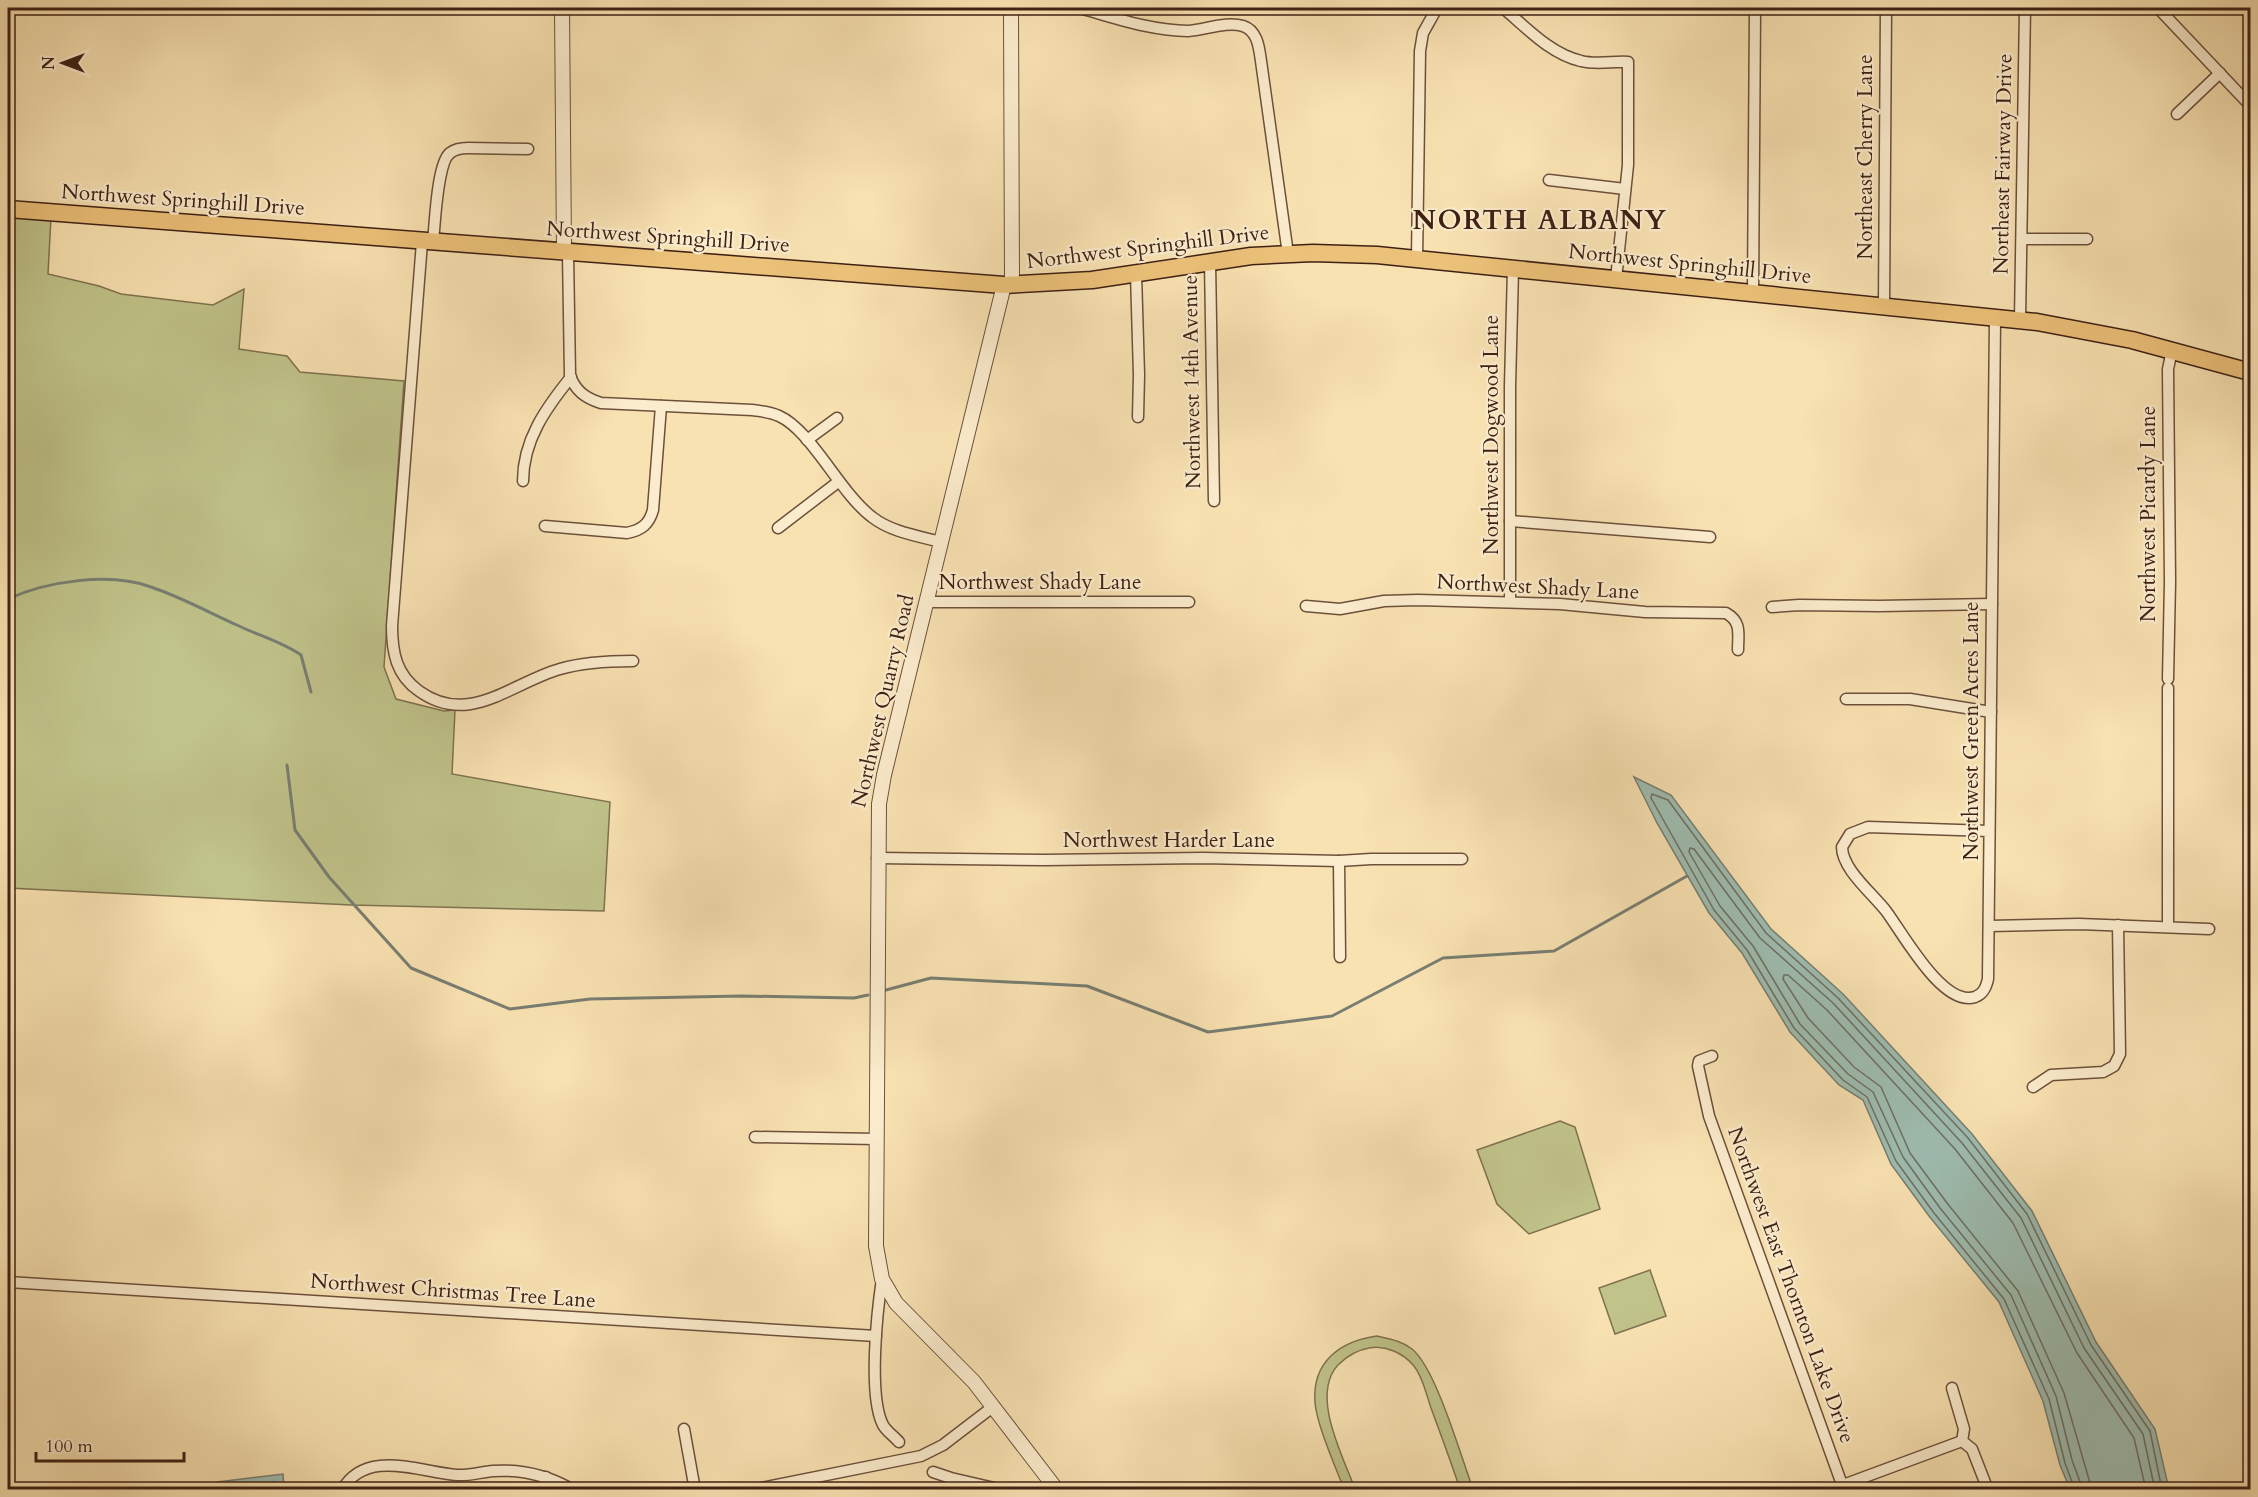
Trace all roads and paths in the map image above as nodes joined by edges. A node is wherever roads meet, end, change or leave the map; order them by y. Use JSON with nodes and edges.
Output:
{"nodes":[{"id":1,"x":562,"y":8,"type":"edge"},
{"id":2,"x":1011,"y":8,"type":"edge"},
{"id":3,"x":1079,"y":8,"type":"edge"},
{"id":4,"x":1437,"y":8,"type":"edge"},
{"id":5,"x":1503,"y":8,"type":"edge"},
{"id":6,"x":1755,"y":8,"type":"edge"},
{"id":7,"x":1886,"y":8,"type":"edge"},
{"id":8,"x":2025,"y":8,"type":"edge"},
{"id":9,"x":2158,"y":8,"type":"edge"},
{"id":10,"x":2220,"y":73,"type":"junction"},
{"id":11,"x":2246,"y":100,"type":"dead end"},
{"id":12,"x":2177,"y":114,"type":"dead end"},
{"id":13,"x":528,"y":149,"type":"dead end"},
{"id":14,"x":1549,"y":180,"type":"dead end"},
{"id":15,"x":1625,"y":189,"type":"junction"},
{"id":16,"x":8,"y":209,"type":"edge"},
{"id":17,"x":2022,"y":239,"type":"junction"},
{"id":18,"x":2087,"y":239,"type":"dead end"},
{"id":19,"x":428,"y":242,"type":"junction"},
{"id":20,"x":566,"y":252,"type":"junction"},
{"id":21,"x":1288,"y":254,"type":"junction"},
{"id":22,"x":1417,"y":259,"type":"junction"},
{"id":23,"x":1210,"y":262,"type":"junction"},
{"id":24,"x":1514,"y":269,"type":"junction"},
{"id":25,"x":1136,"y":274,"type":"junction"},
{"id":26,"x":1616,"y":279,"type":"junction"},
{"id":27,"x":1008,"y":285,"type":"junction"},
{"id":28,"x":1753,"y":293,"type":"junction"},
{"id":29,"x":1884,"y":306,"type":"junction"},
{"id":30,"x":1995,"y":317,"type":"junction"},
{"id":31,"x":2020,"y":320,"type":"junction"},
{"id":32,"x":2172,"y":350,"type":"junction"},
{"id":33,"x":2250,"y":372,"type":"edge"},
{"id":34,"x":571,"y":378,"type":"junction"},
{"id":35,"x":661,"y":406,"type":"junction"},
{"id":36,"x":1138,"y":417,"type":"dead end"},
{"id":37,"x":837,"y":418,"type":"dead end"},
{"id":38,"x":807,"y":440,"type":"junction"},
{"id":39,"x":523,"y":481,"type":"dead end"},
{"id":40,"x":838,"y":482,"type":"junction"},
{"id":41,"x":1214,"y":501,"type":"dead end"},
{"id":42,"x":1510,"y":521,"type":"junction"},
{"id":43,"x":544,"y":526,"type":"dead end"},
{"id":44,"x":778,"y":528,"type":"dead end"},
{"id":45,"x":1710,"y":537,"type":"dead end"},
{"id":46,"x":941,"y":542,"type":"junction"},
{"id":47,"x":926,"y":602,"type":"junction"},
{"id":48,"x":1189,"y":602,"type":"dead end"},
{"id":49,"x":1510,"y":602,"type":"junction"},
{"id":50,"x":1992,"y":604,"type":"junction"},
{"id":51,"x":1306,"y":606,"type":"dead end"},
{"id":52,"x":1772,"y":608,"type":"dead end"},
{"id":53,"x":1738,"y":650,"type":"dead end"},
{"id":54,"x":633,"y":661,"type":"dead end"},
{"id":55,"x":1846,"y":699,"type":"dead end"},
{"id":56,"x":1991,"y":712,"type":"junction"},
{"id":57,"x":1989,"y":831,"type":"junction"},
{"id":58,"x":877,"y":858,"type":"junction"},
{"id":59,"x":1462,"y":859,"type":"dead end"},
{"id":60,"x":1339,"y":861,"type":"junction"},
{"id":61,"x":2118,"y":925,"type":"junction"},
{"id":62,"x":1990,"y":926,"type":"junction"},
{"id":63,"x":2168,"y":926,"type":"junction"},
{"id":64,"x":2209,"y":929,"type":"dead end"},
{"id":65,"x":1340,"y":957,"type":"dead end"},
{"id":66,"x":1712,"y":1056,"type":"dead end"},
{"id":67,"x":2033,"y":1088,"type":"dead end"},
{"id":68,"x":755,"y":1137,"type":"dead end"},
{"id":69,"x":877,"y":1139,"type":"junction"},
{"id":70,"x":882,"y":1279,"type":"junction"},
{"id":71,"x":8,"y":1282,"type":"edge"},
{"id":72,"x":876,"y":1336,"type":"junction"},
{"id":73,"x":1952,"y":1388,"type":"dead end"},
{"id":74,"x":994,"y":1406,"type":"junction"},
{"id":75,"x":684,"y":1429,"type":"dead end"},
{"id":76,"x":899,"y":1442,"type":"dead end"},
{"id":77,"x":1962,"y":1442,"type":"junction"},
{"id":78,"x":933,"y":1472,"type":"dead end"},
{"id":79,"x":546,"y":1477,"type":"junction"},
{"id":80,"x":1843,"y":1487,"type":"edge"},
{"id":81,"x":342,"y":1490,"type":"edge"},
{"id":82,"x":543,"y":1490,"type":"edge"},
{"id":83,"x":573,"y":1490,"type":"edge"},
{"id":84,"x":695,"y":1490,"type":"edge"},
{"id":85,"x":751,"y":1490,"type":"edge"},
{"id":86,"x":1003,"y":1490,"type":"edge"},
{"id":87,"x":1057,"y":1490,"type":"edge"},
{"id":88,"x":1988,"y":1490,"type":"edge"}],
"edges":[{"from":1,"to":20,"type":"street"},
{"from":2,"to":27,"type":"street","name":"Northwest Quarry Road"},
{"from":3,"to":21,"type":"street"},
{"from":4,"to":22,"type":"street"},
{"from":5,"to":15,"type":"street"},
{"from":6,"to":28,"type":"street"},
{"from":7,"to":29,"type":"street","name":"Northeast Cherry Lane"},
{"from":8,"to":17,"type":"street","name":"Northeast Fairway Drive"},
{"from":9,"to":10,"type":"street"},
{"from":10,"to":11,"type":"street"},
{"from":10,"to":12,"type":"street"},
{"from":13,"to":19,"type":"street"},
{"from":14,"to":15,"type":"street"},
{"from":15,"to":26,"type":"street"},
{"from":16,"to":19,"type":"main road","name":"Northwest Springhill Drive"},
{"from":17,"to":18,"type":"street"},
{"from":17,"to":31,"type":"street","name":"Northeast Fairway Drive"},
{"from":19,"to":20,"type":"main road","name":"Northwest Springhill Drive"},
{"from":19,"to":54,"type":"street"},
{"from":20,"to":27,"type":"main road","name":"Northwest Springhill Drive"},
{"from":20,"to":34,"type":"street"},
{"from":21,"to":22,"type":"main road","name":"Northwest Springhill Drive"},
{"from":21,"to":23,"type":"main road","name":"Northwest Springhill Drive"},
{"from":22,"to":24,"type":"main road","name":"Northwest Springhill Drive"},
{"from":23,"to":25,"type":"main road","name":"Northwest Springhill Drive"},
{"from":23,"to":41,"type":"street","name":"Northwest 14th Avenue"},
{"from":24,"to":26,"type":"main road","name":"Northwest Springhill Drive"},
{"from":24,"to":42,"type":"street","name":"Northwest Dogwood Lane"},
{"from":25,"to":27,"type":"main road","name":"Northwest Springhill Drive"},
{"from":25,"to":36,"type":"street"},
{"from":26,"to":28,"type":"main road","name":"Northwest Springhill Drive"},
{"from":27,"to":46,"type":"street","name":"Northwest Quarry Road"},
{"from":28,"to":29,"type":"main road","name":"Northwest Springhill Drive"},
{"from":29,"to":30,"type":"main road","name":"Northwest Springhill Drive"},
{"from":30,"to":31,"type":"main road","name":"Northwest Springhill Drive"},
{"from":30,"to":50,"type":"street","name":"Northwest Green Acres Lane"},
{"from":31,"to":32,"type":"main road","name":"Northwest Springhill Drive"},
{"from":32,"to":33,"type":"main road","name":"Northwest Springhill Drive"},
{"from":32,"to":63,"type":"street","name":"Northwest Picardy Lane"},
{"from":34,"to":35,"type":"street"},
{"from":34,"to":39,"type":"street"},
{"from":35,"to":38,"type":"street"},
{"from":35,"to":43,"type":"street"},
{"from":37,"to":38,"type":"street"},
{"from":38,"to":40,"type":"street"},
{"from":40,"to":44,"type":"street"},
{"from":40,"to":46,"type":"street"},
{"from":42,"to":45,"type":"street"},
{"from":42,"to":49,"type":"street","name":"Northwest Dogwood Lane"},
{"from":46,"to":47,"type":"street","name":"Northwest Quarry Road"},
{"from":47,"to":48,"type":"street","name":"Northwest Shady Lane"},
{"from":47,"to":58,"type":"street","name":"Northwest Quarry Road"},
{"from":49,"to":51,"type":"street","name":"Northwest Shady Lane"},
{"from":49,"to":53,"type":"street","name":"Northwest Shady Lane"},
{"from":50,"to":52,"type":"street"},
{"from":50,"to":56,"type":"street","name":"Northwest Green Acres Lane"},
{"from":55,"to":56,"type":"street"},
{"from":56,"to":57,"type":"street","name":"Northwest Green Acres Lane"},
{"from":57,"to":62,"type":"street","name":"Northwest Green Acres Lane"},
{"from":57,"to":62,"type":"street","name":"Northwest Green Acres Lane"},
{"from":58,"to":60,"type":"street","name":"Northwest Harder Lane"},
{"from":58,"to":69,"type":"street","name":"Northwest Quarry Road"},
{"from":59,"to":60,"type":"street","name":"Northwest Harder Lane"},
{"from":60,"to":65,"type":"street"},
{"from":61,"to":62,"type":"street"},
{"from":61,"to":63,"type":"street"},
{"from":61,"to":67,"type":"street"},
{"from":63,"to":64,"type":"street"},
{"from":66,"to":80,"type":"street","name":"Northwest East Thornton Lake Drive"},
{"from":68,"to":69,"type":"street"},
{"from":69,"to":70,"type":"street","name":"Northwest Quarry Road"},
{"from":70,"to":72,"type":"street","name":"Northwest Quarry Road"},
{"from":70,"to":74,"type":"street","name":"Northwest Quarry Road"},
{"from":71,"to":72,"type":"street","name":"Northwest Christmas Tree Lane"},
{"from":72,"to":76,"type":"street","name":"Northwest Quarry Road"},
{"from":73,"to":77,"type":"street"},
{"from":74,"to":85,"type":"street"},
{"from":74,"to":87,"type":"street","name":"Northwest Quarry Road"},
{"from":75,"to":84,"type":"street"},
{"from":77,"to":80,"type":"street"},
{"from":77,"to":88,"type":"street"},
{"from":78,"to":86,"type":"street"},
{"from":79,"to":81,"type":"street"},
{"from":79,"to":82,"type":"street"},
{"from":79,"to":83,"type":"street"}]}
